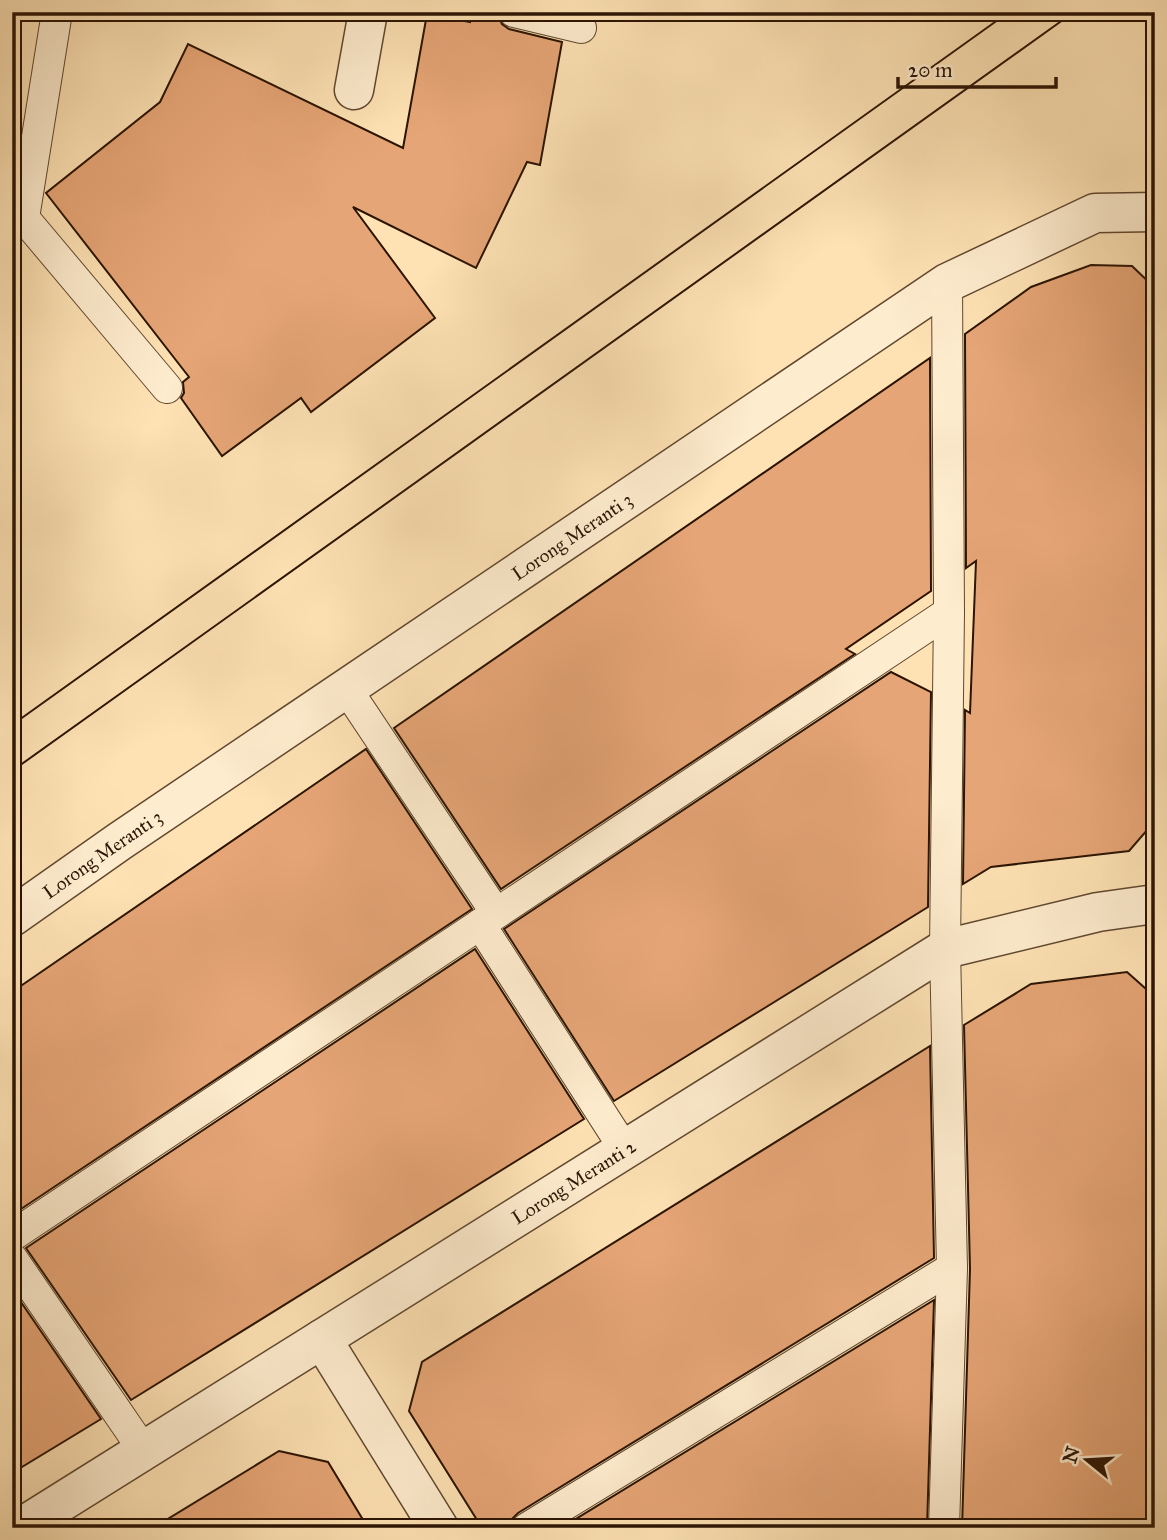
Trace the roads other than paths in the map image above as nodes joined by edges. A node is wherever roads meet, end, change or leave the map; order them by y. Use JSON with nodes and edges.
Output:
{"nodes":[{"id":1,"x":57,"y":12,"type":"edge"},
{"id":2,"x":368,"y":12,"type":"edge"},
{"id":3,"x":514,"y":12,"type":"edge"},
{"id":4,"x":581,"y":28,"type":"dead end"},
{"id":5,"x":354,"y":90,"type":"dead end"},
{"id":6,"x":1155,"y":212,"type":"edge"},
{"id":7,"x":947,"y":283,"type":"junction"},
{"id":8,"x":167,"y":388,"type":"dead end"},
{"id":9,"x":949,"y":612,"type":"junction"},
{"id":10,"x":346,"y":688,"type":"junction"},
{"id":11,"x":1155,"y":904,"type":"edge"},
{"id":12,"x":12,"y":917,"type":"edge"},
{"id":13,"x":488,"y":919,"type":"junction"},
{"id":14,"x":945,"y":949,"type":"junction"},
{"id":15,"x":625,"y":1150,"type":"junction"},
{"id":16,"x":15,"y":1227,"type":"edge"},
{"id":17,"x":12,"y":1258,"type":"edge"},
{"id":18,"x":952,"y":1268,"type":"junction"},
{"id":19,"x":323,"y":1339,"type":"junction"},
{"id":20,"x":144,"y":1451,"type":"junction"},
{"id":21,"x":20,"y":1528,"type":"edge"},
{"id":22,"x":439,"y":1528,"type":"edge"},
{"id":23,"x":527,"y":1528,"type":"edge"},
{"id":24,"x":944,"y":1528,"type":"edge"}],
"edges":[{"from":1,"to":8,"type":"lane"},
{"from":2,"to":5,"type":"street"},
{"from":3,"to":4,"type":"lane"},
{"from":6,"to":7,"type":"street","name":"Lorong Meranti 3"},
{"from":7,"to":9,"type":"lane"},
{"from":7,"to":10,"type":"street","name":"Lorong Meranti 3"},
{"from":9,"to":13,"type":"lane"},
{"from":9,"to":14,"type":"lane"},
{"from":10,"to":12,"type":"street","name":"Lorong Meranti 3"},
{"from":10,"to":13,"type":"lane"},
{"from":11,"to":14,"type":"street","name":"Lorong Meranti 2"},
{"from":13,"to":15,"type":"lane"},
{"from":13,"to":16,"type":"lane"},
{"from":14,"to":15,"type":"street","name":"Lorong Meranti 2"},
{"from":14,"to":18,"type":"lane"},
{"from":15,"to":19,"type":"street","name":"Lorong Meranti 2"},
{"from":17,"to":20,"type":"lane"},
{"from":18,"to":23,"type":"lane"},
{"from":18,"to":24,"type":"lane"},
{"from":19,"to":20,"type":"street","name":"Lorong Meranti 2"},
{"from":19,"to":22,"type":"street"},
{"from":20,"to":21,"type":"street","name":"Lorong Meranti 2"}]}
